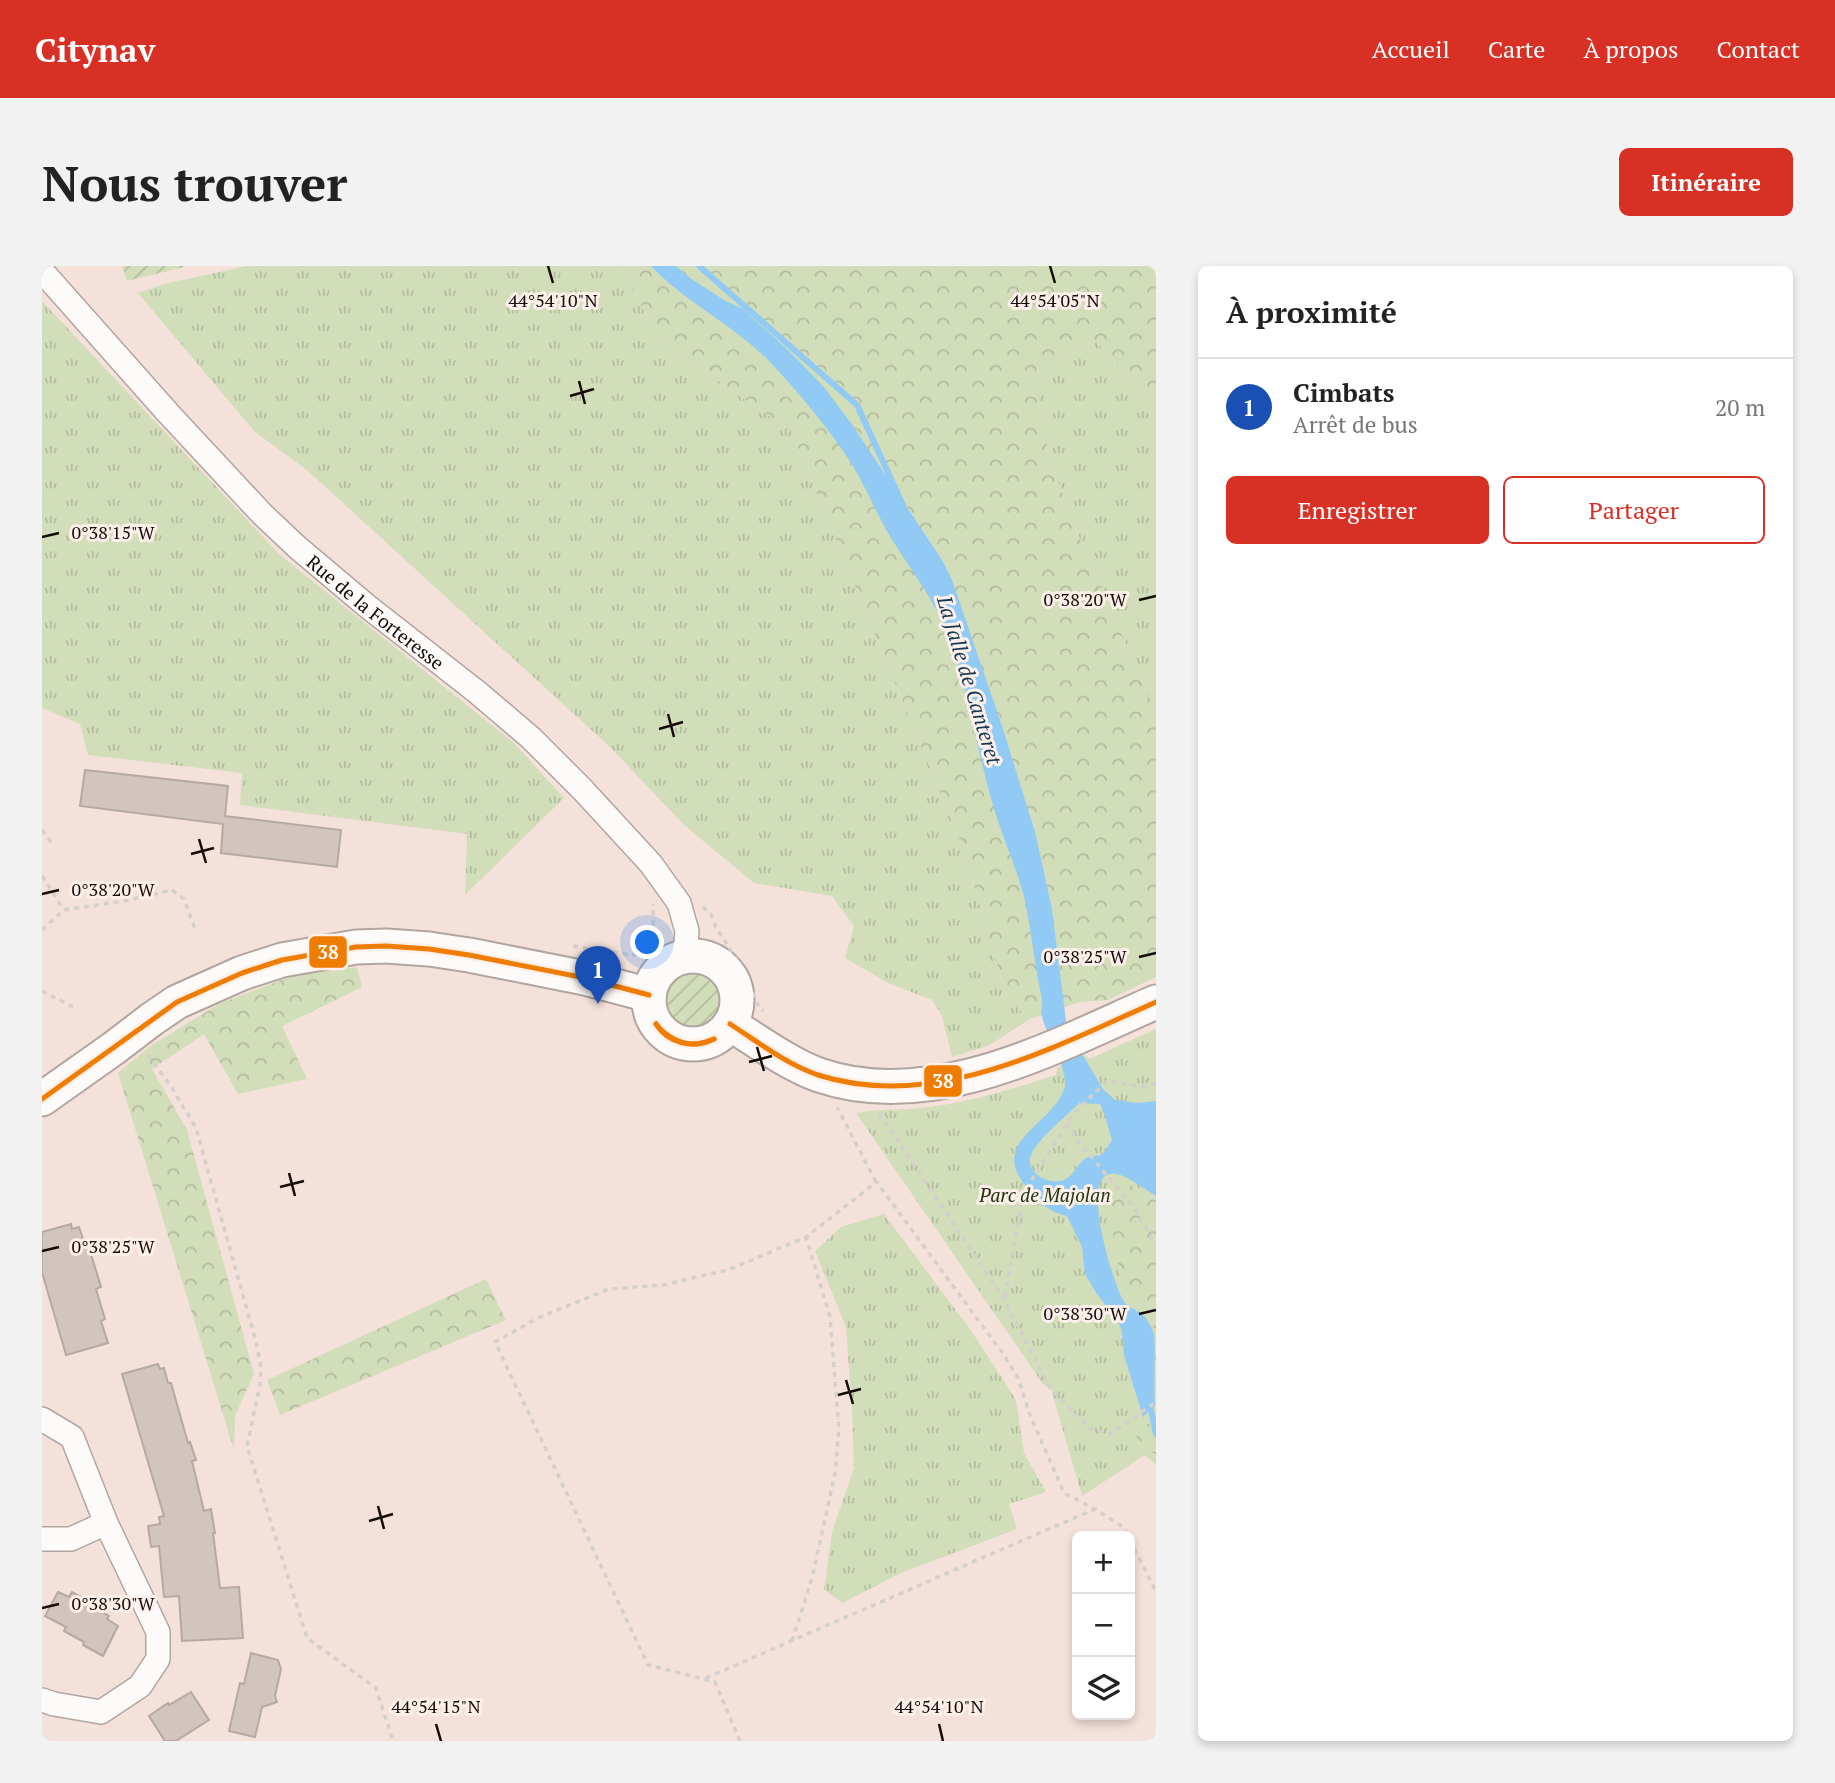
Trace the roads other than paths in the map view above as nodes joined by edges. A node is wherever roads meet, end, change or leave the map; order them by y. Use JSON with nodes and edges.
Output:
{"nodes":[{"id":1,"x":42,"y":271,"type":"edge"},
{"id":2,"x":685,"y":956,"type":"junction"},
{"id":3,"x":649,"y":995,"type":"junction"},
{"id":4,"x":1156,"y":1002,"type":"edge"},
{"id":5,"x":730,"y":1024,"type":"junction"},
{"id":6,"x":42,"y":1099,"type":"edge"},
{"id":7,"x":42,"y":1419,"type":"edge"},
{"id":8,"x":106,"y":1523,"type":"junction"},
{"id":9,"x":42,"y":1539,"type":"edge"},
{"id":10,"x":42,"y":1700,"type":"edge"}],
"edges":[{"from":1,"to":2,"type":"street","name":"Rue de la Forteresse"},
{"from":2,"to":3,"type":"main road"},
{"from":2,"to":5,"type":"main road"},
{"from":3,"to":5,"type":"main road"},
{"from":3,"to":6,"type":"main road"},
{"from":4,"to":5,"type":"main road"},
{"from":7,"to":8,"type":"street"},
{"from":8,"to":9,"type":"street"},
{"from":8,"to":10,"type":"street"}]}
